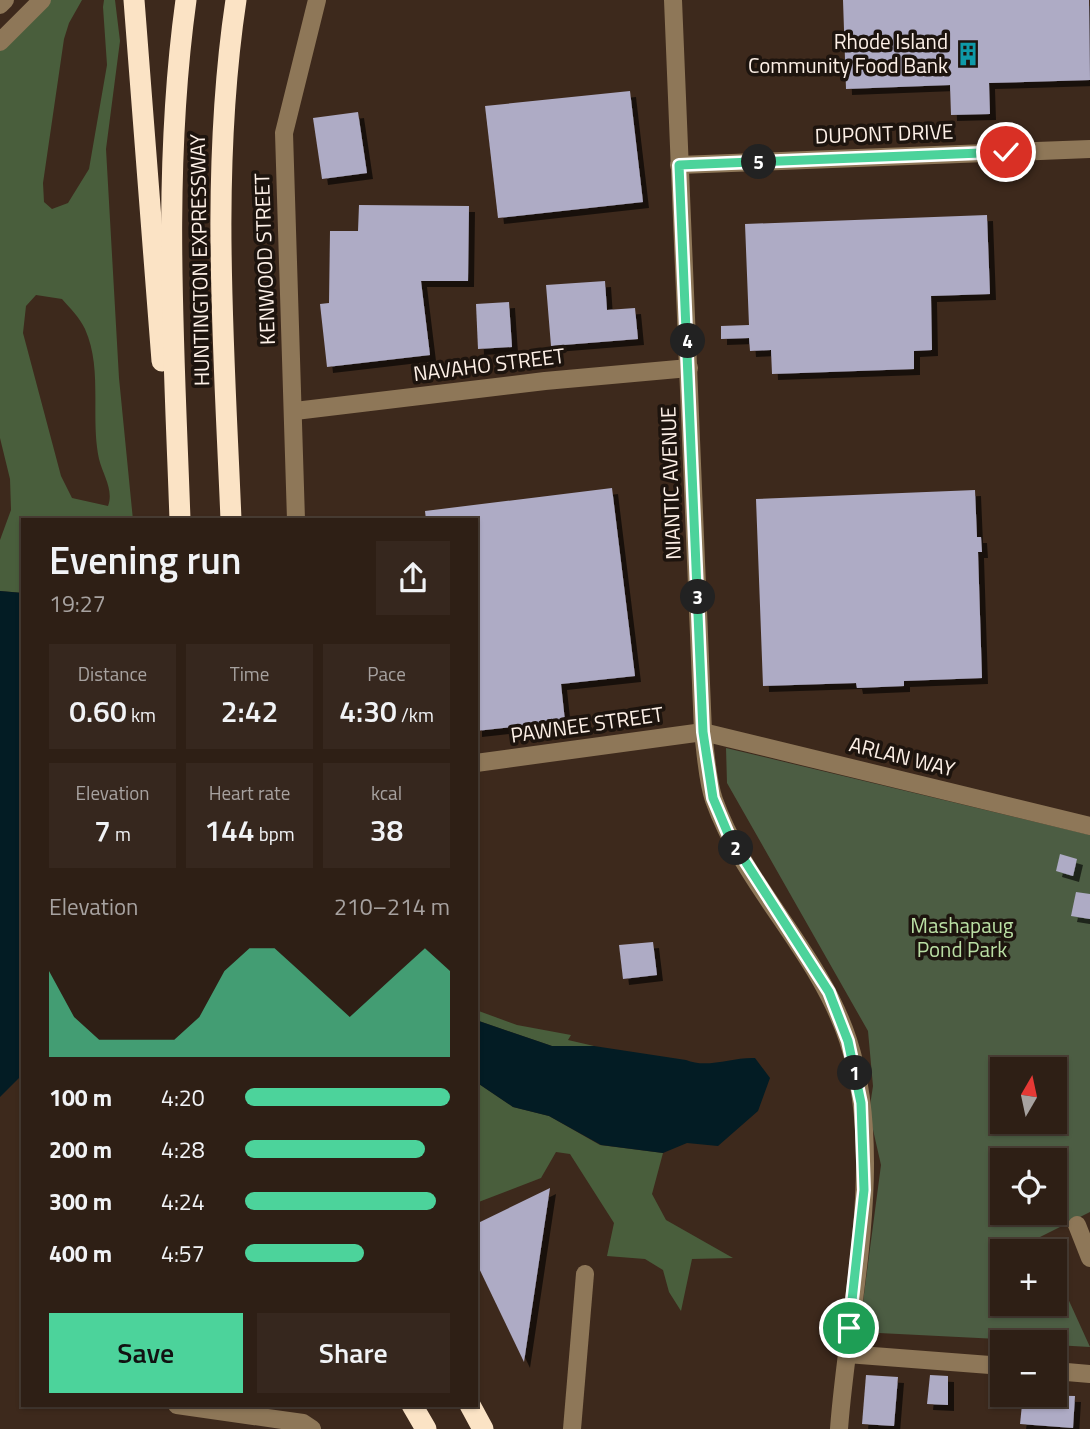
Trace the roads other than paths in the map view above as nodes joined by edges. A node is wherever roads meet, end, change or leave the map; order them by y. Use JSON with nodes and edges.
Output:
{"nodes":[{"id":1,"x":5,"y":0,"type":"edge"},
{"id":2,"x":42,"y":0,"type":"edge"},
{"id":3,"x":134,"y":0,"type":"edge"},
{"id":4,"x":186,"y":0,"type":"edge"},
{"id":5,"x":236,"y":0,"type":"edge"},
{"id":6,"x":317,"y":0,"type":"edge"},
{"id":7,"x":673,"y":0,"type":"edge"},
{"id":8,"x":0,"y":5,"type":"edge"},
{"id":9,"x":0,"y":42,"type":"edge"},
{"id":10,"x":1090,"y":149,"type":"edge"},
{"id":11,"x":679,"y":165,"type":"junction"},
{"id":12,"x":689,"y":368,"type":"junction"},
{"id":13,"x":295,"y":411,"type":"junction"},
{"id":14,"x":179,"y":477,"type":"junction"},
{"id":15,"x":180,"y":518,"type":"edge"},
{"id":16,"x":230,"y":518,"type":"edge"},
{"id":17,"x":296,"y":518,"type":"edge"},
{"id":18,"x":703,"y":732,"type":"junction"},
{"id":19,"x":478,"y":763,"type":"edge"},
{"id":20,"x":1090,"y":826,"type":"edge"},
{"id":21,"x":1077,"y":1225,"type":"dead end"},
{"id":22,"x":1090,"y":1258,"type":"edge"},
{"id":23,"x":585,"y":1274,"type":"dead end"},
{"id":24,"x":847,"y":1354,"type":"junction"},
{"id":25,"x":990,"y":1366,"type":"edge"},
{"id":26,"x":1067,"y":1372,"type":"edge"},
{"id":27,"x":1090,"y":1374,"type":"edge"},
{"id":28,"x":200,"y":1407,"type":"edge"},
{"id":29,"x":413,"y":1407,"type":"edge"},
{"id":30,"x":471,"y":1407,"type":"edge"},
{"id":31,"x":234,"y":1410,"type":"edge"},
{"id":32,"x":312,"y":1429,"type":"edge"},
{"id":33,"x":426,"y":1429,"type":"edge"},
{"id":34,"x":483,"y":1429,"type":"edge"},
{"id":35,"x":572,"y":1429,"type":"edge"},
{"id":36,"x":839,"y":1429,"type":"edge"}],
"edges":[{"from":1,"to":8,"type":"street"},
{"from":2,"to":9,"type":"street"},
{"from":3,"to":14,"type":"highway"},
{"from":4,"to":14,"type":"highway","name":"HUNTINGTON EXPRESSWAY"},
{"from":5,"to":16,"type":"highway","name":"HUNTINGTON EXPRESSWAY"},
{"from":6,"to":13,"type":"street","name":"KENWOOD STREET"},
{"from":7,"to":11,"type":"street","name":"NIANTIC AVENUE"},
{"from":10,"to":11,"type":"street","name":"DUPONT DRIVE"},
{"from":11,"to":12,"type":"street","name":"NIANTIC AVENUE"},
{"from":12,"to":13,"type":"street","name":"NAVAHO STREET"},
{"from":12,"to":18,"type":"street","name":"NIANTIC AVENUE"},
{"from":13,"to":17,"type":"street","name":"KENWOOD STREET"},
{"from":14,"to":15,"type":"highway","name":"HUNTINGTON EXPRESSWAY"},
{"from":18,"to":19,"type":"street","name":"PAWNEE STREET"},
{"from":18,"to":20,"type":"street","name":"ARLAN WAY"},
{"from":18,"to":24,"type":"street","name":"NIANTIC AVENUE"},
{"from":21,"to":22,"type":"street"},
{"from":23,"to":35,"type":"street"},
{"from":24,"to":25,"type":"street"},
{"from":24,"to":36,"type":"street","name":"NIANTIC AVENUE"},
{"from":26,"to":27,"type":"street"},
{"from":28,"to":31,"type":"street"},
{"from":29,"to":33,"type":"highway"},
{"from":30,"to":34,"type":"highway"},
{"from":31,"to":32,"type":"street"}]}
